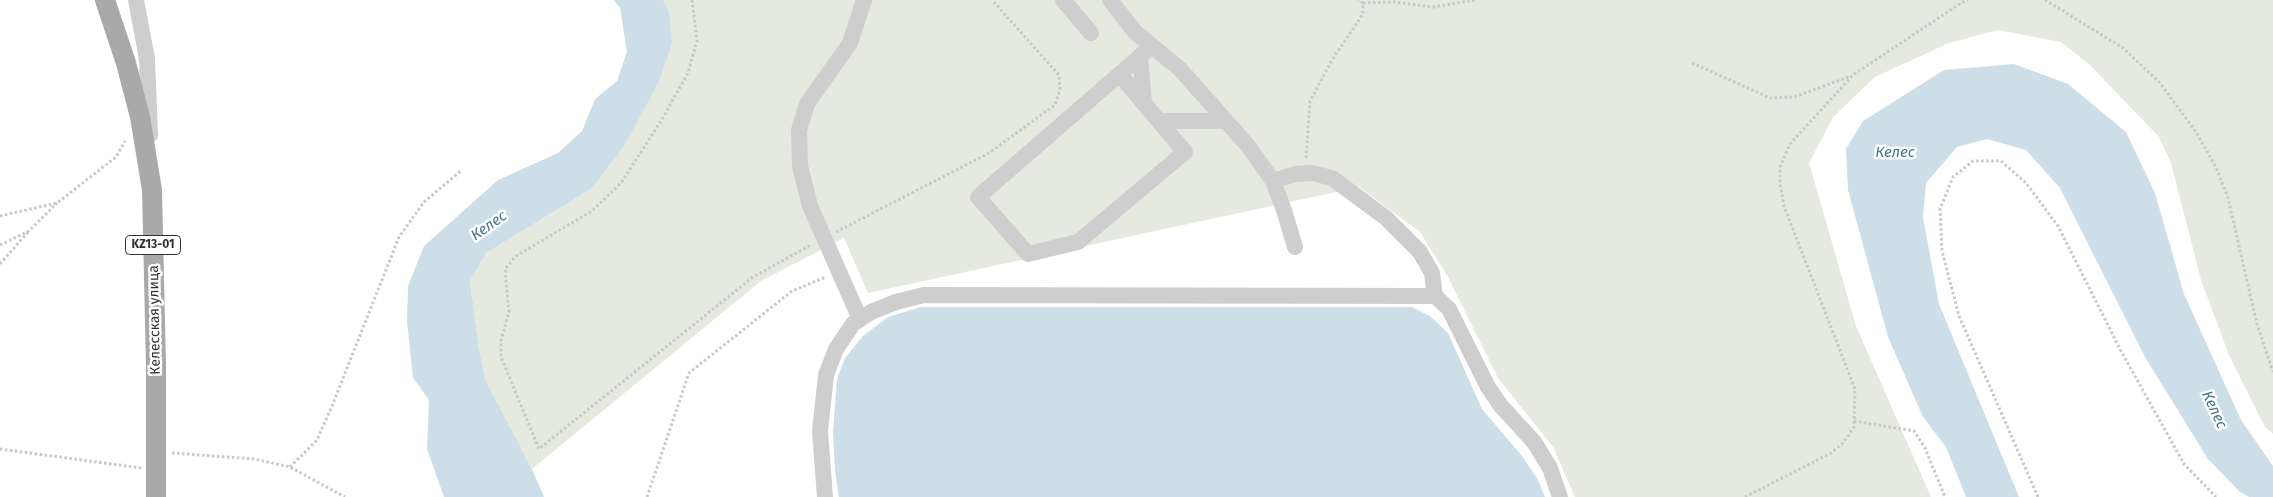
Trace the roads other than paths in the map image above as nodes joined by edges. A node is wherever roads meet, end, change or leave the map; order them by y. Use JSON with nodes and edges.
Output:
{"nodes":[{"id":1,"x":105,"y":0,"type":"edge"},
{"id":2,"x":136,"y":0,"type":"edge"},
{"id":3,"x":864,"y":0,"type":"edge"},
{"id":4,"x":1063,"y":0,"type":"edge"},
{"id":5,"x":1110,"y":0,"type":"edge"},
{"id":6,"x":1091,"y":33,"type":"dead end"},
{"id":7,"x":1146,"y":51,"type":"junction"},
{"id":8,"x":1120,"y":75,"type":"junction"},
{"id":9,"x":1144,"y":104,"type":"junction"},
{"id":10,"x":1159,"y":121,"type":"junction"},
{"id":11,"x":1226,"y":121,"type":"junction"},
{"id":12,"x":1273,"y":181,"type":"junction"},
{"id":13,"x":152,"y":190,"type":"junction"},
{"id":14,"x":1295,"y":247,"type":"dead end"},
{"id":15,"x":1435,"y":296,"type":"junction"},
{"id":16,"x":860,"y":319,"type":"junction"},
{"id":17,"x":156,"y":497,"type":"edge"},
{"id":18,"x":825,"y":497,"type":"edge"},
{"id":19,"x":1560,"y":497,"type":"edge"}],
"edges":[{"from":1,"to":13,"type":"main road","name":"Келесская улица","number":"KZ13-01"},
{"from":2,"to":13,"type":"street"},
{"from":3,"to":16,"type":"street"},
{"from":4,"to":6,"type":"street"},
{"from":5,"to":7,"type":"street"},
{"from":7,"to":8,"type":"street"},
{"from":7,"to":9,"type":"street"},
{"from":7,"to":11,"type":"street"},
{"from":8,"to":9,"type":"street"},
{"from":8,"to":10,"type":"street"},
{"from":9,"to":10,"type":"street"},
{"from":10,"to":11,"type":"street"},
{"from":11,"to":12,"type":"street"},
{"from":12,"to":14,"type":"street"},
{"from":12,"to":15,"type":"street"},
{"from":13,"to":17,"type":"main road","name":"Келесская улица","number":"KZ13-01"},
{"from":15,"to":16,"type":"street"},
{"from":15,"to":19,"type":"street"},
{"from":16,"to":18,"type":"street"}]}
